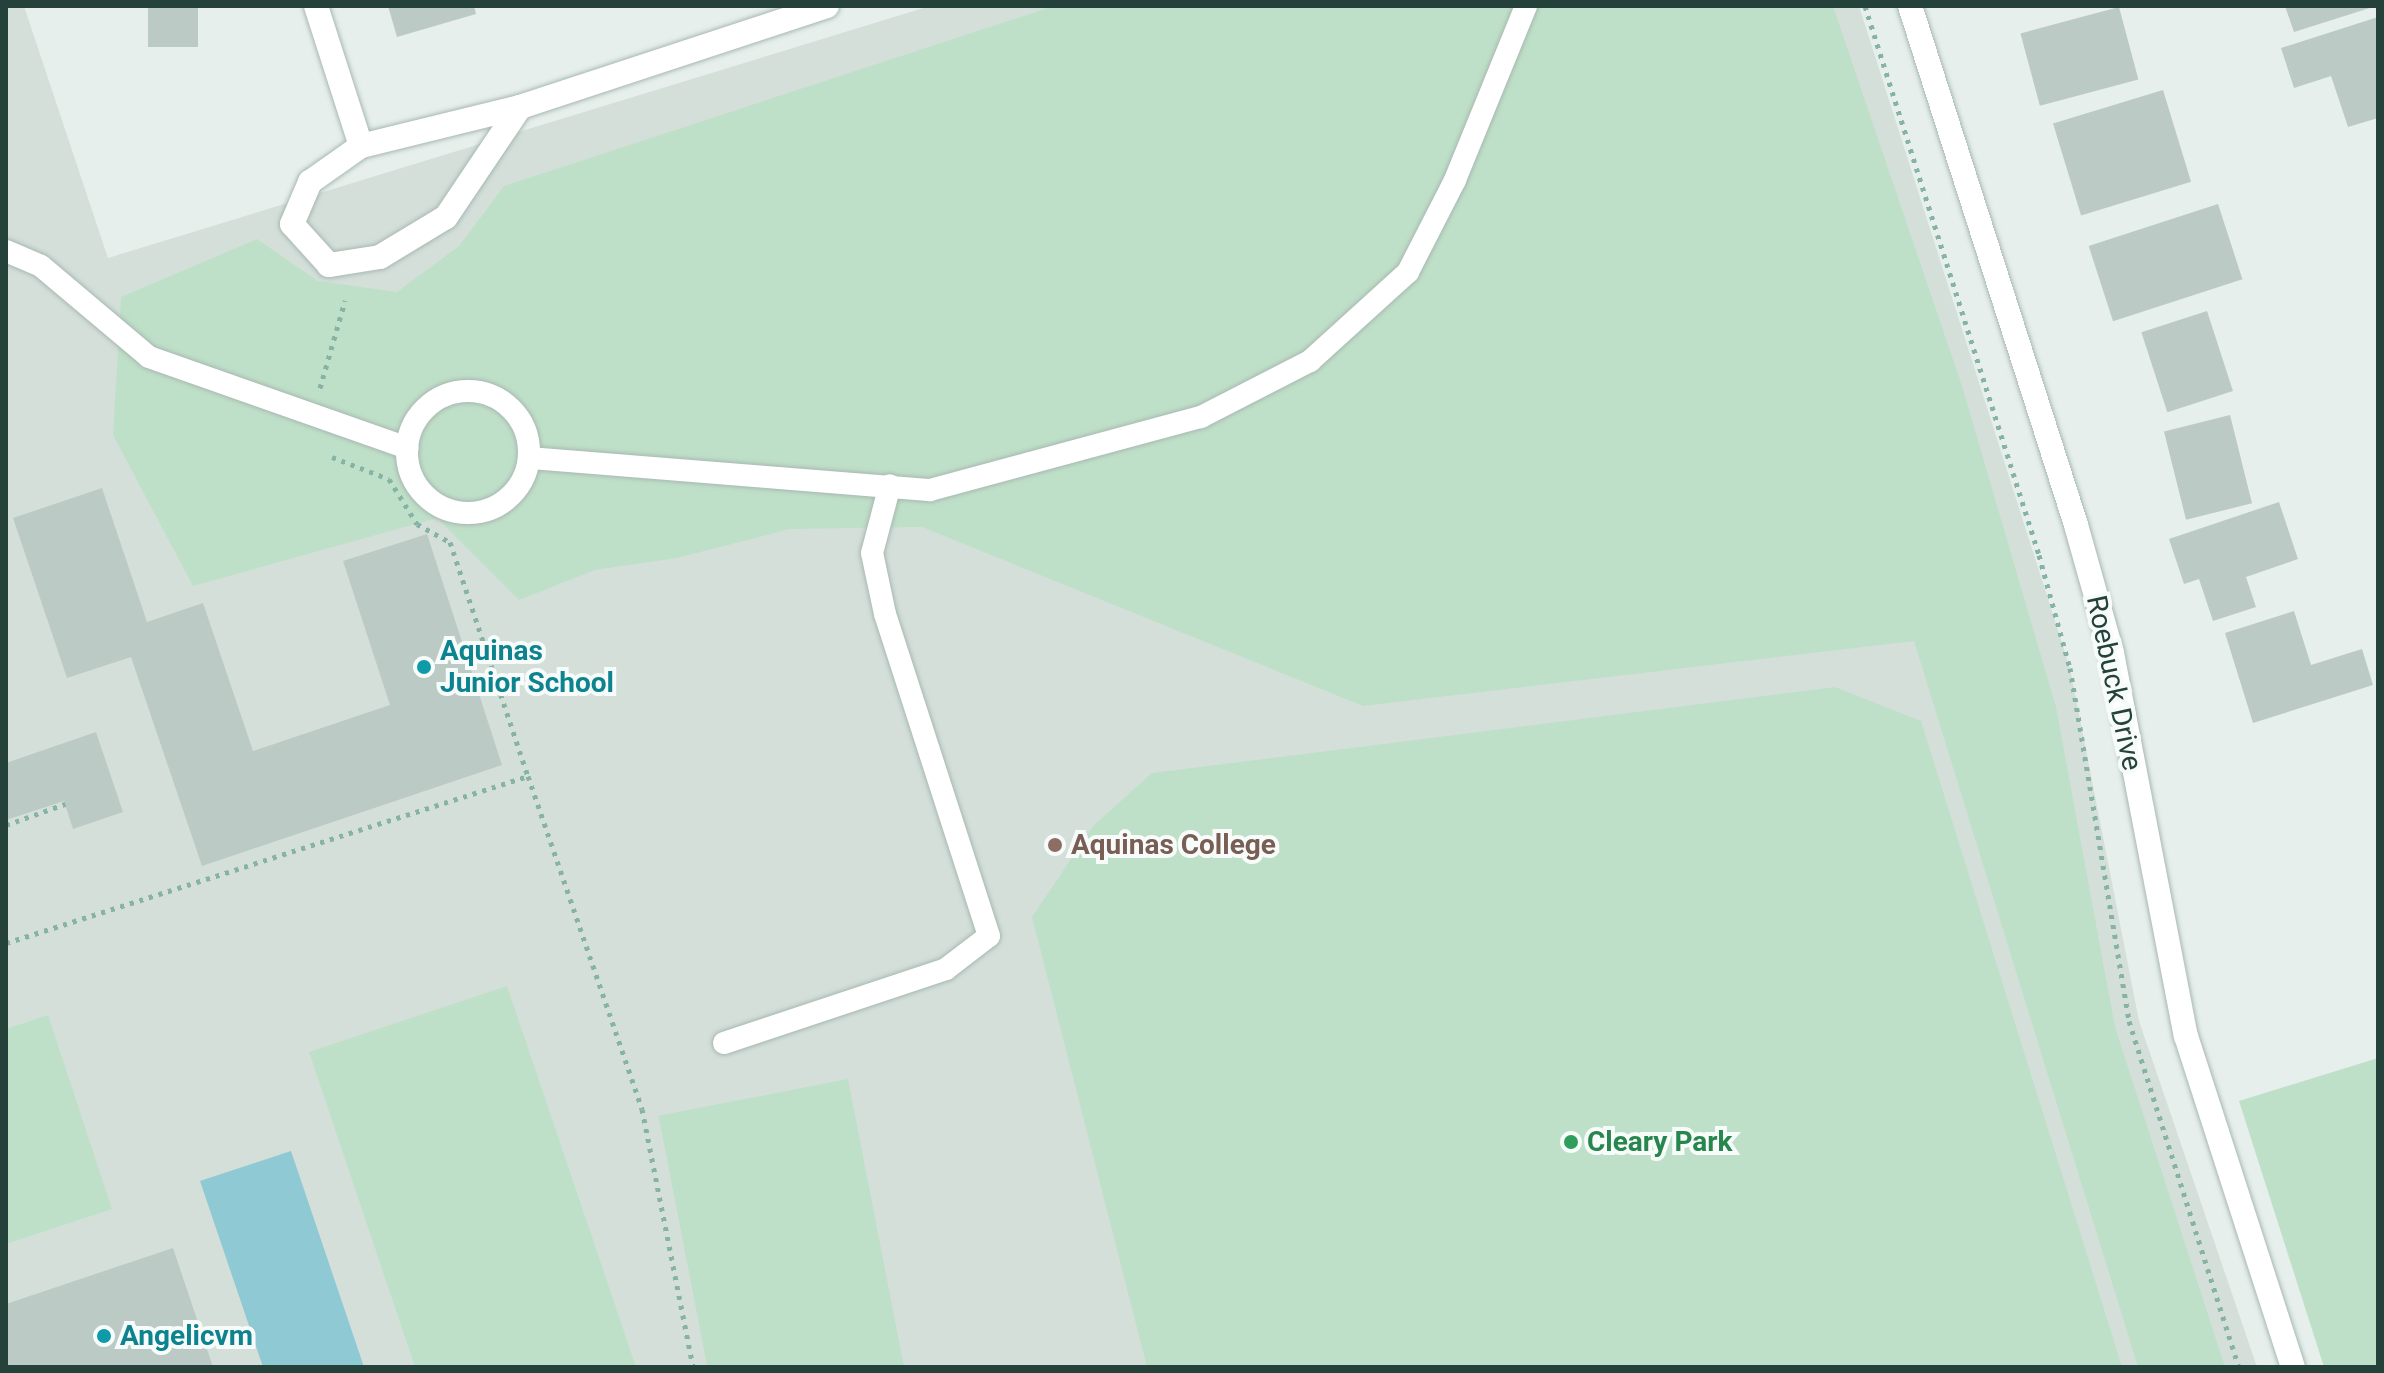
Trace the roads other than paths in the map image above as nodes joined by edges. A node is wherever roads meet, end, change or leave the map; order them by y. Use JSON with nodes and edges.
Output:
{"nodes":[{"id":1,"x":316,"y":6,"type":"edge"},
{"id":2,"x":827,"y":6,"type":"edge"},
{"id":3,"x":1526,"y":6,"type":"edge"},
{"id":4,"x":1910,"y":6,"type":"edge"},
{"id":5,"x":520,"y":107,"type":"junction"},
{"id":6,"x":361,"y":146,"type":"junction"},
{"id":7,"x":6,"y":251,"type":"edge"},
{"id":8,"x":407,"y":448,"type":"junction"},
{"id":9,"x":530,"y":458,"type":"junction"},
{"id":10,"x":890,"y":485,"type":"junction"},
{"id":11,"x":724,"y":1043,"type":"dead end"},
{"id":12,"x":2293,"y":1367,"type":"edge"}],
"edges":[{"from":1,"to":6,"type":"street"},
{"from":2,"to":5,"type":"street"},
{"from":3,"to":10,"type":"lane"},
{"from":4,"to":12,"type":"street","name":"Roebuck Drive"},
{"from":5,"to":6,"type":"street"},
{"from":5,"to":6,"type":"street"},
{"from":7,"to":8,"type":"lane"},
{"from":8,"to":9,"type":"lane"},
{"from":8,"to":9,"type":"lane"},
{"from":9,"to":10,"type":"lane"},
{"from":10,"to":11,"type":"lane"}]}
